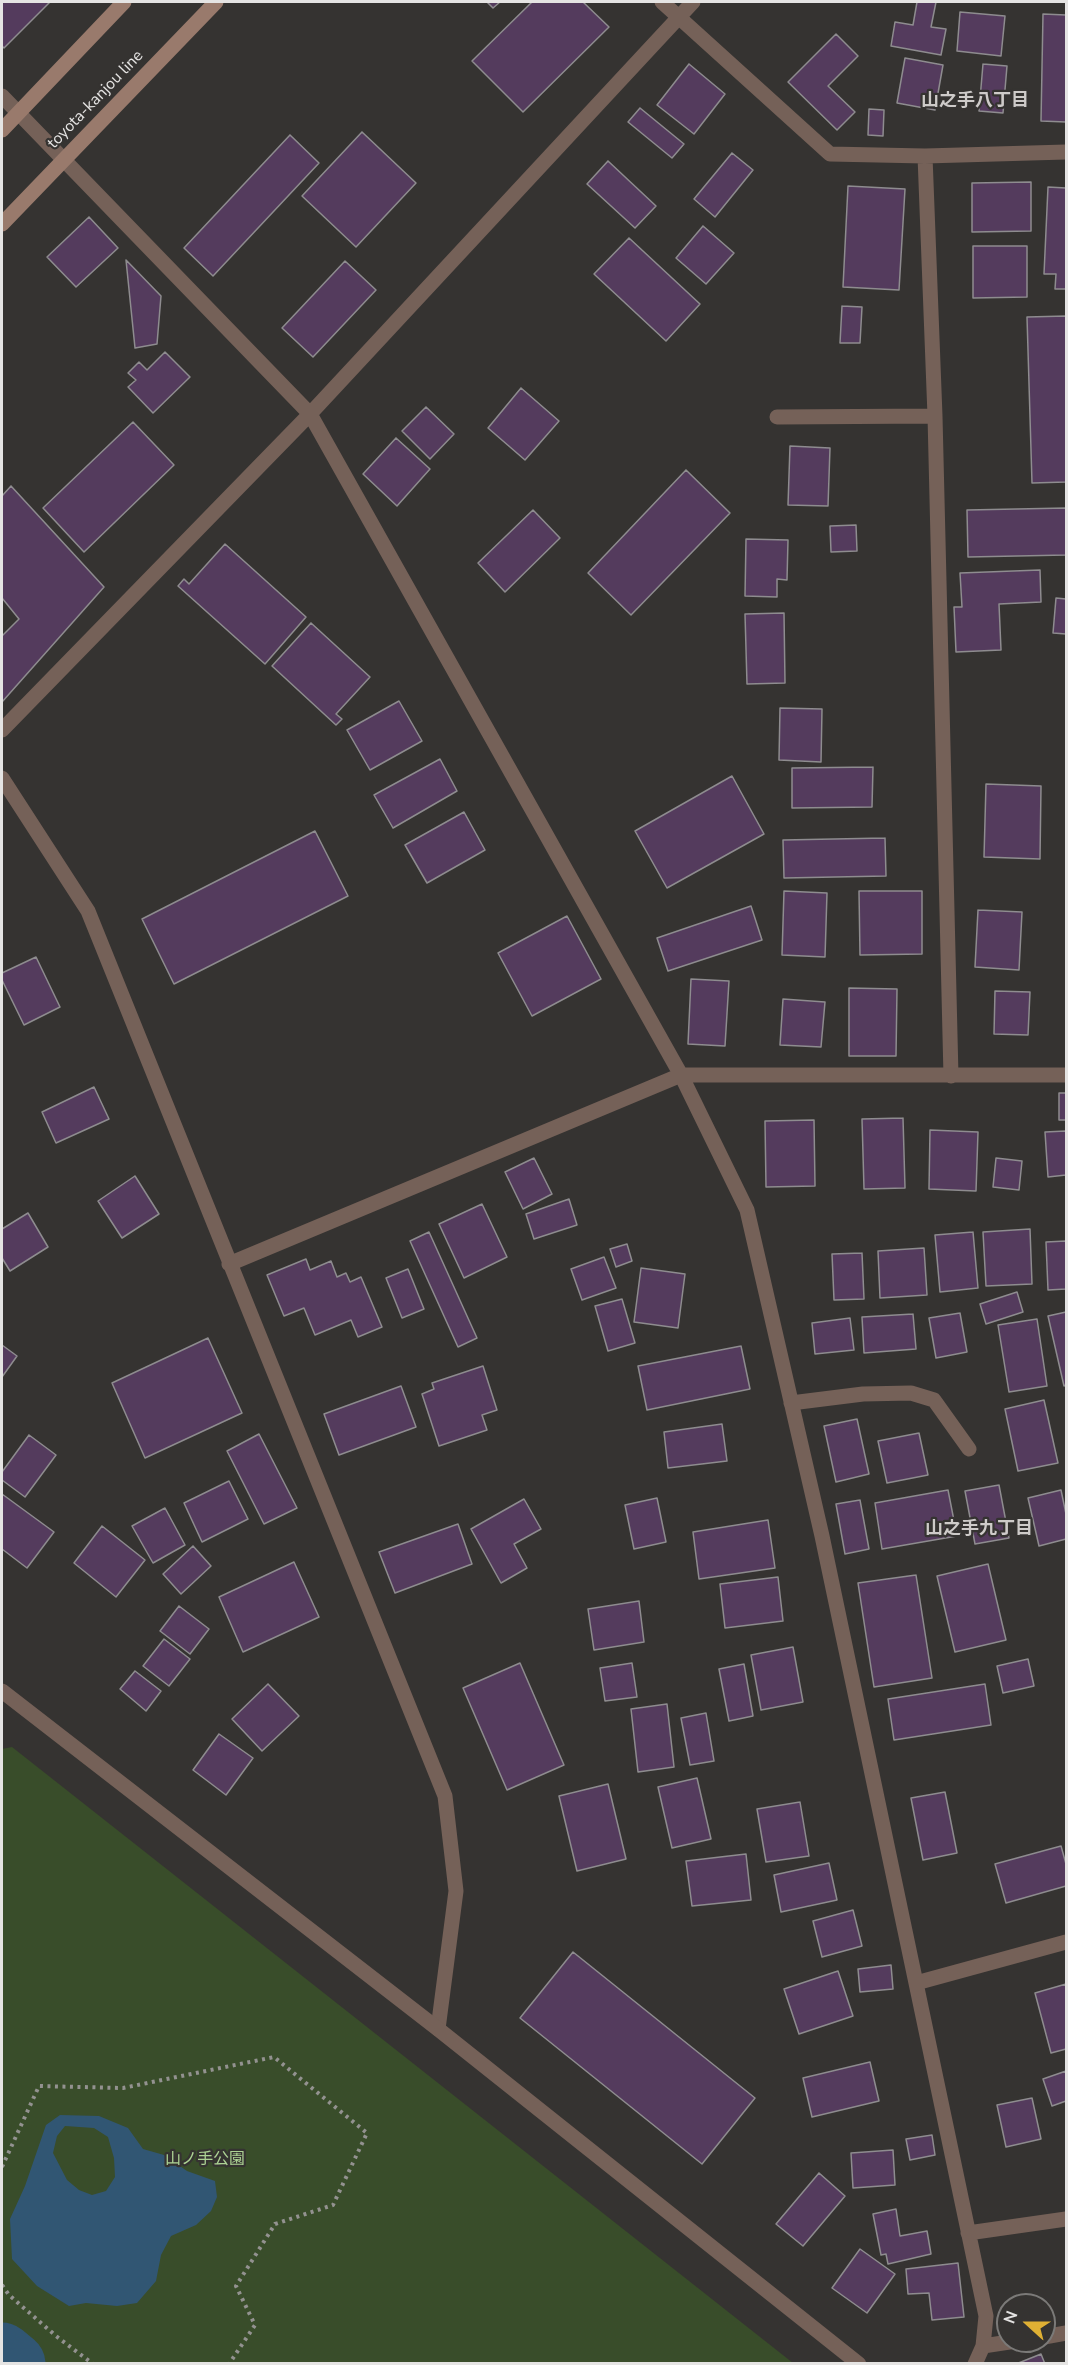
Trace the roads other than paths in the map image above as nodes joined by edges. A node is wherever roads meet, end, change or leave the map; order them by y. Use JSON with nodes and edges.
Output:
{"nodes":[{"id":1,"x":124,"y":2,"type":"edge"},
{"id":2,"x":216,"y":2,"type":"edge"},
{"id":3,"x":662,"y":2,"type":"edge"},
{"id":4,"x":693,"y":2,"type":"edge"},
{"id":5,"x":679,"y":17,"type":"junction"},
{"id":6,"x":2,"y":96,"type":"edge"},
{"id":7,"x":18,"y":113,"type":"junction"},
{"id":8,"x":2,"y":130,"type":"edge"},
{"id":9,"x":1066,"y":152,"type":"edge"},
{"id":10,"x":926,"y":156,"type":"junction"},
{"id":11,"x":63,"y":161,"type":"junction"},
{"id":12,"x":2,"y":224,"type":"edge"},
{"id":13,"x":310,"y":414,"type":"junction"},
{"id":14,"x":935,"y":416,"type":"junction"},
{"id":15,"x":777,"y":417,"type":"dead end"},
{"id":16,"x":2,"y":730,"type":"edge"},
{"id":17,"x":2,"y":778,"type":"edge"},
{"id":18,"x":681,"y":1075,"type":"junction"},
{"id":19,"x":1066,"y":1075,"type":"edge"},
{"id":20,"x":951,"y":1076,"type":"junction"},
{"id":21,"x":229,"y":1264,"type":"junction"},
{"id":22,"x":791,"y":1403,"type":"junction"},
{"id":23,"x":969,"y":1449,"type":"dead end"},
{"id":24,"x":2,"y":1690,"type":"edge"},
{"id":25,"x":1066,"y":1941,"type":"edge"},
{"id":26,"x":916,"y":1983,"type":"junction"},
{"id":27,"x":438,"y":2030,"type":"junction"},
{"id":28,"x":1066,"y":2219,"type":"edge"},
{"id":29,"x":968,"y":2233,"type":"junction"},
{"id":30,"x":996,"y":2344,"type":"edge"},
{"id":31,"x":983,"y":2346,"type":"junction"},
{"id":32,"x":859,"y":2364,"type":"edge"},
{"id":33,"x":975,"y":2364,"type":"edge"}],
"edges":[{"from":1,"to":7,"type":"main road"},
{"from":2,"to":11,"type":"main road","name":"toyota-kanjou line"},
{"from":3,"to":5,"type":"street"},
{"from":4,"to":5,"type":"street"},
{"from":5,"to":10,"type":"street"},
{"from":5,"to":13,"type":"street"},
{"from":6,"to":7,"type":"street"},
{"from":7,"to":8,"type":"main road"},
{"from":7,"to":11,"type":"street"},
{"from":9,"to":10,"type":"street"},
{"from":10,"to":14,"type":"street"},
{"from":11,"to":12,"type":"main road","name":"toyota-kanjou line"},
{"from":11,"to":13,"type":"street"},
{"from":13,"to":16,"type":"street"},
{"from":13,"to":18,"type":"street"},
{"from":14,"to":15,"type":"street"},
{"from":14,"to":20,"type":"street"},
{"from":17,"to":21,"type":"street"},
{"from":18,"to":20,"type":"street"},
{"from":18,"to":21,"type":"street"},
{"from":18,"to":22,"type":"street"},
{"from":19,"to":20,"type":"street"},
{"from":21,"to":27,"type":"street"},
{"from":22,"to":23,"type":"street"},
{"from":22,"to":26,"type":"street"},
{"from":24,"to":27,"type":"street"},
{"from":25,"to":26,"type":"street"},
{"from":26,"to":29,"type":"street"},
{"from":27,"to":32,"type":"street"},
{"from":28,"to":29,"type":"street"},
{"from":29,"to":31,"type":"street"},
{"from":30,"to":31,"type":"street"},
{"from":31,"to":33,"type":"street"}]}
